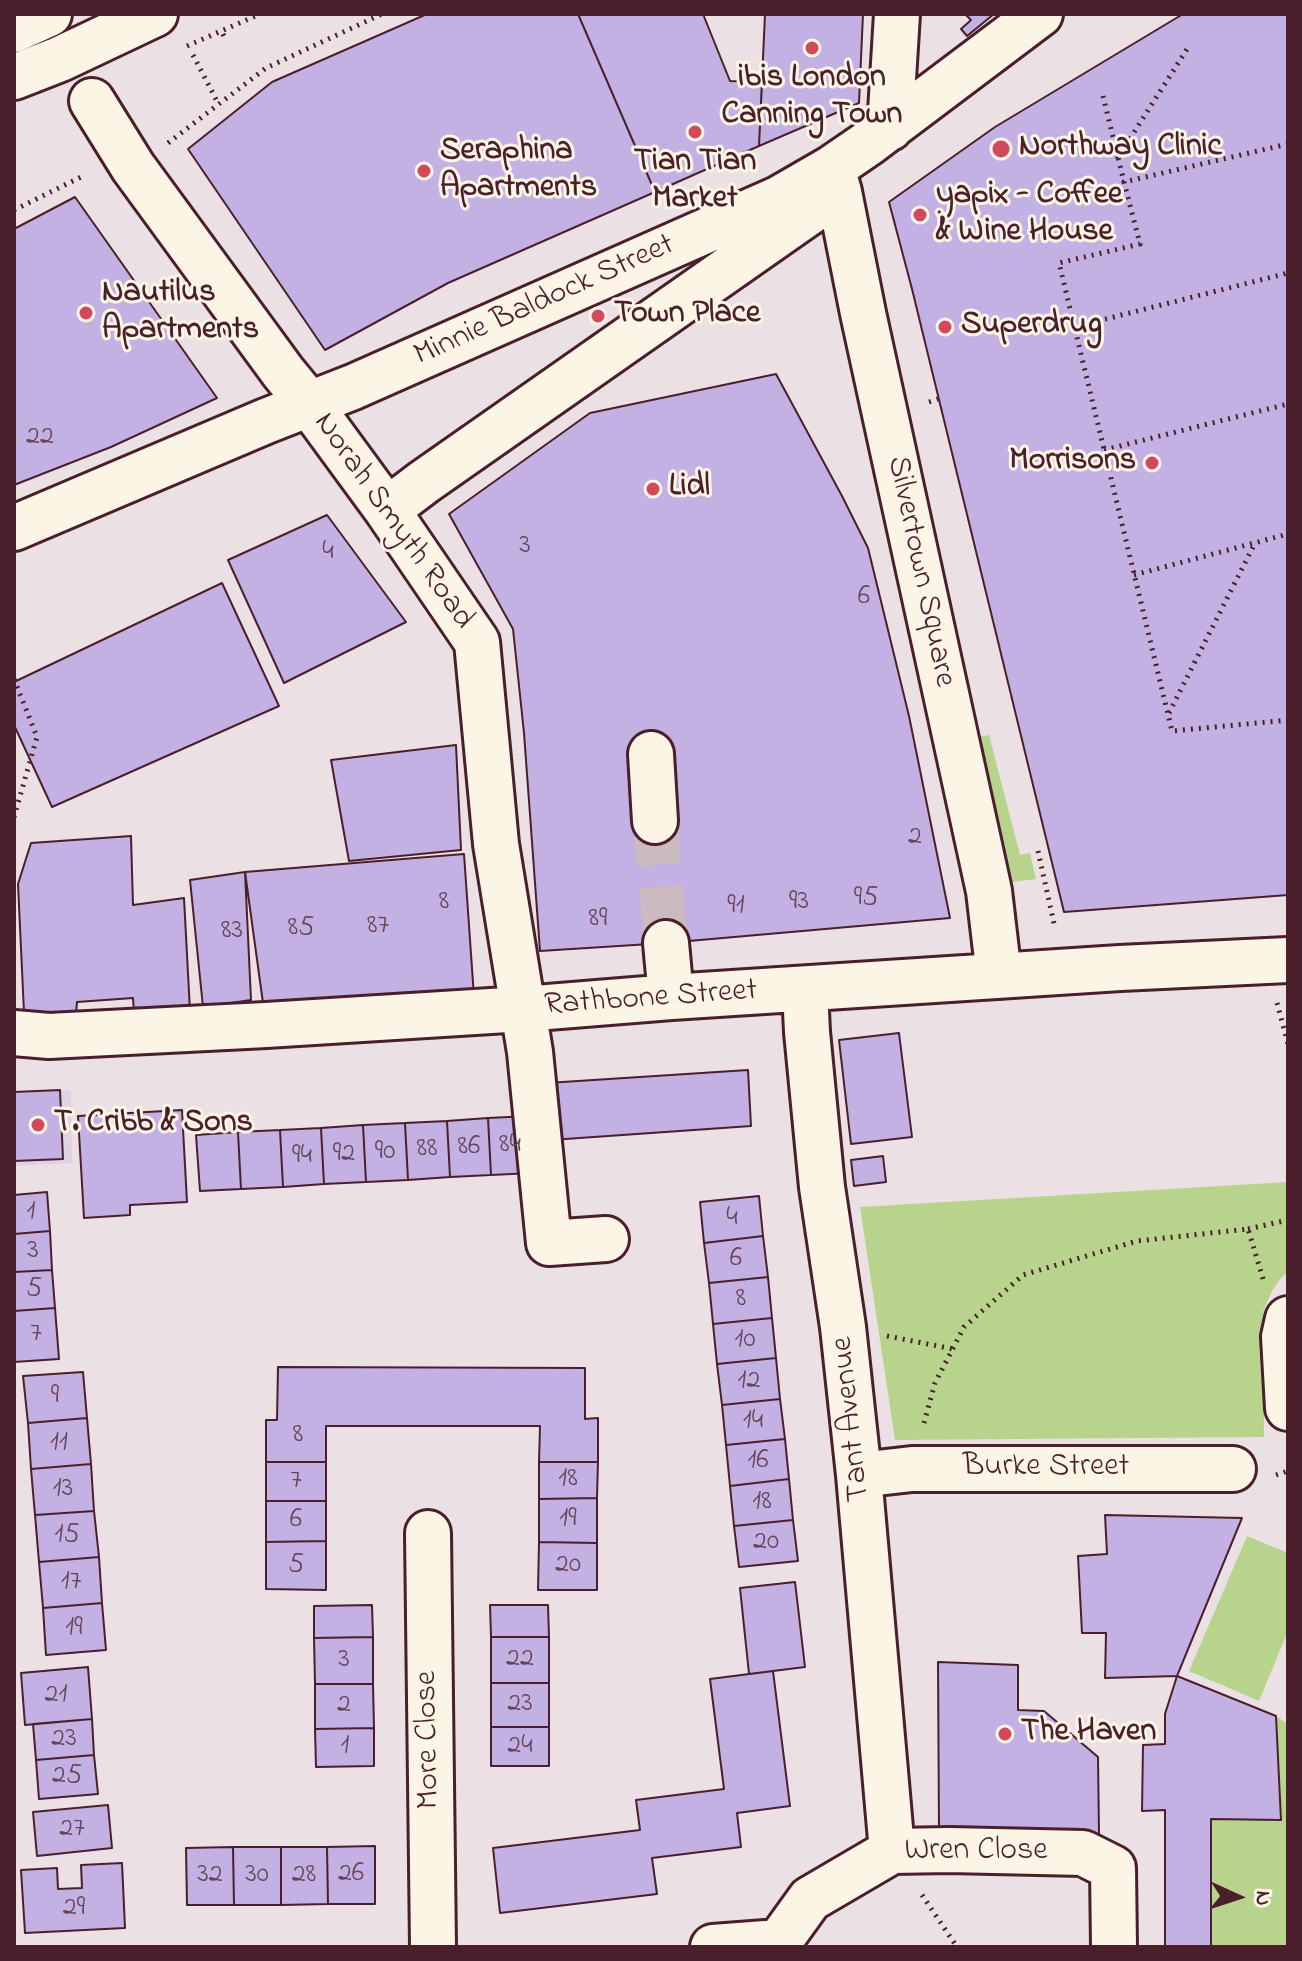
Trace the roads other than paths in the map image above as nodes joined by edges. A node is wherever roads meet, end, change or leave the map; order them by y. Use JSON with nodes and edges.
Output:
{"nodes":[{"id":1,"x":49,"y":14,"type":"edge"},
{"id":2,"x":897,"y":14,"type":"edge"},
{"id":3,"x":1040,"y":14,"type":"edge"},
{"id":4,"x":133,"y":19,"type":"edge"},
{"id":5,"x":14,"y":30,"type":"edge"},
{"id":6,"x":14,"y":77,"type":"edge"},
{"id":7,"x":92,"y":101,"type":"dead end"},
{"id":8,"x":890,"y":128,"type":"junction"},
{"id":9,"x":835,"y":180,"type":"junction"},
{"id":10,"x":310,"y":405,"type":"junction"},
{"id":11,"x":387,"y":510,"type":"junction"},
{"id":12,"x":14,"y":528,"type":"edge"},
{"id":13,"x":651,"y":754,"type":"dead end"},
{"id":14,"x":655,"y":821,"type":"tunnel mouth"},
{"id":15,"x":666,"y":943,"type":"tunnel mouth"},
{"id":16,"x":999,"y":976,"type":"junction"},
{"id":17,"x":1282,"y":977,"type":"edge"},
{"id":18,"x":805,"y":989,"type":"junction"},
{"id":19,"x":671,"y":997,"type":"junction"},
{"id":20,"x":523,"y":1009,"type":"junction"},
{"id":21,"x":14,"y":1033,"type":"edge"},
{"id":22,"x":606,"y":1239,"type":"dead end"},
{"id":23,"x":1288,"y":1319,"type":"edge"},
{"id":24,"x":1288,"y":1408,"type":"edge"},
{"id":25,"x":1233,"y":1469,"type":"dead end"},
{"id":26,"x":859,"y":1475,"type":"junction"},
{"id":27,"x":428,"y":1533,"type":"dead end"},
{"id":28,"x":892,"y":1851,"type":"junction"},
{"id":29,"x":780,"y":1944,"type":"edge"},
{"id":30,"x":433,"y":1947,"type":"edge"},
{"id":31,"x":713,"y":1947,"type":"edge"},
{"id":32,"x":1114,"y":1947,"type":"edge"}],
"edges":[{"from":1,"to":5,"type":"street"},
{"from":2,"to":8,"type":"street"},
{"from":3,"to":8,"type":"street","name":"Minnie Baldock Street"},
{"from":4,"to":6,"type":"street"},
{"from":7,"to":10,"type":"street","name":"Norah Smyth Road"},
{"from":8,"to":9,"type":"street","name":"Minnie Baldock Street"},
{"from":9,"to":10,"type":"street","name":"Minnie Baldock Street"},
{"from":9,"to":11,"type":"street"},
{"from":9,"to":16,"type":"street","name":"Silvertown Square"},
{"from":10,"to":11,"type":"street","name":"Norah Smyth Road"},
{"from":10,"to":12,"type":"street","name":"Minnie Baldock Street"},
{"from":11,"to":20,"type":"street","name":"Norah Smyth Road"},
{"from":13,"to":14,"type":"street"},
{"from":15,"to":19,"type":"street"},
{"from":16,"to":17,"type":"street","name":"Rathbone Street"},
{"from":16,"to":18,"type":"street","name":"Rathbone Street"},
{"from":18,"to":19,"type":"street","name":"Rathbone Street"},
{"from":18,"to":26,"type":"street","name":"Tant Avenue"},
{"from":19,"to":20,"type":"street","name":"Rathbone Street"},
{"from":20,"to":21,"type":"street","name":"Rathbone Street"},
{"from":20,"to":22,"type":"street","name":"Norah Smyth Road"},
{"from":23,"to":24,"type":"street"},
{"from":25,"to":26,"type":"street","name":"Burke Street"},
{"from":26,"to":28,"type":"street","name":"Tant Avenue"},
{"from":27,"to":30,"type":"street","name":"More Close"},
{"from":28,"to":29,"type":"street","name":"Wren Close"},
{"from":28,"to":32,"type":"street","name":"Wren Close"},
{"from":29,"to":31,"type":"street"}]}
